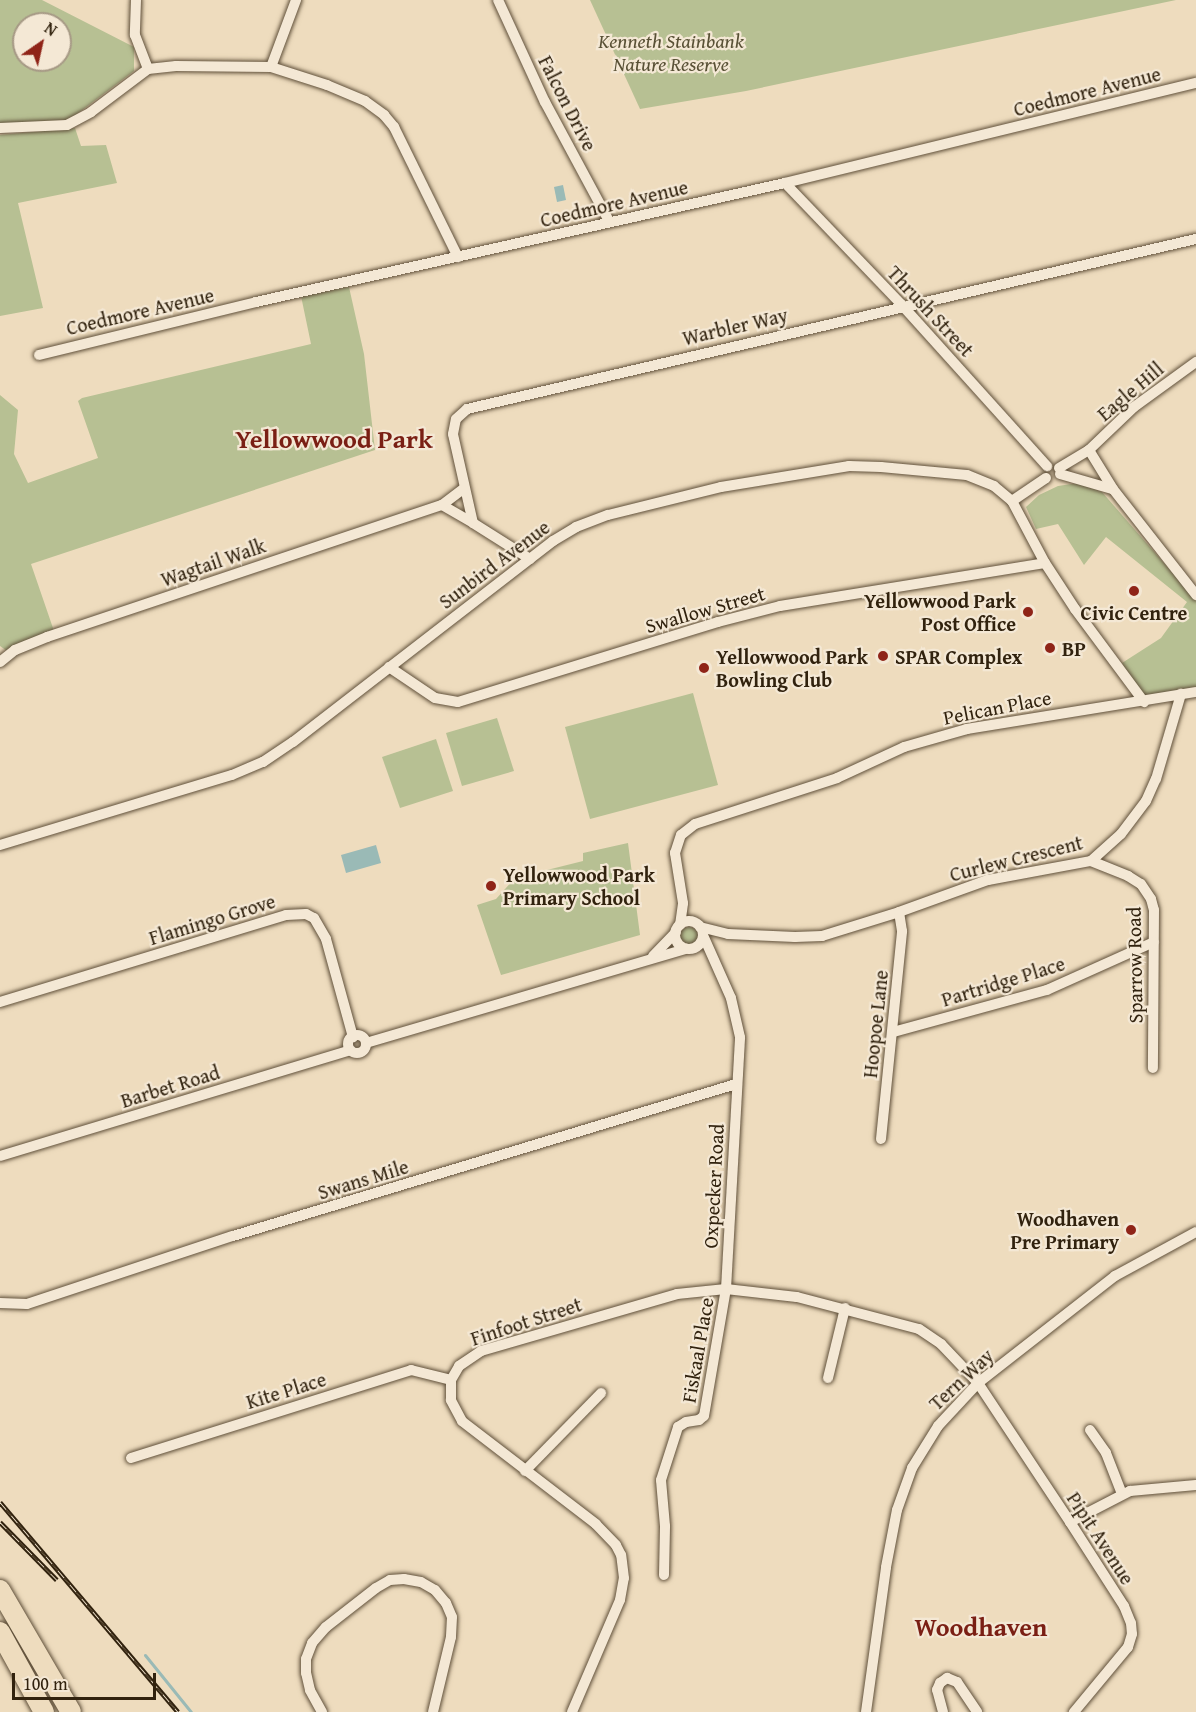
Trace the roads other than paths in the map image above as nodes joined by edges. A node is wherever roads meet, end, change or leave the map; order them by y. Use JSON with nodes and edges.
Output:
{"nodes":[{"id":1,"x":136,"y":0,"type":"edge"},
{"id":2,"x":296,"y":0,"type":"edge"},
{"id":3,"x":498,"y":0,"type":"edge"},
{"id":4,"x":271,"y":67,"type":"junction"},
{"id":5,"x":148,"y":69,"type":"junction"},
{"id":6,"x":1196,"y":83,"type":"edge"},
{"id":7,"x":0,"y":128,"type":"edge"},
{"id":8,"x":785,"y":183,"type":"junction"},
{"id":9,"x":609,"y":221,"type":"junction"},
{"id":10,"x":1196,"y":239,"type":"edge"},
{"id":11,"x":458,"y":257,"type":"junction"},
{"id":12,"x":902,"y":305,"type":"junction"},
{"id":13,"x":39,"y":354,"type":"dead end"},
{"id":14,"x":1196,"y":362,"type":"edge"},
{"id":15,"x":1089,"y":450,"type":"junction"},
{"id":16,"x":1053,"y":471,"type":"junction"},
{"id":17,"x":463,"y":489,"type":"junction"},
{"id":18,"x":1113,"y":489,"type":"junction"},
{"id":19,"x":1012,"y":501,"type":"junction"},
{"id":20,"x":442,"y":505,"type":"junction"},
{"id":21,"x":473,"y":523,"type":"junction"},
{"id":22,"x":530,"y":559,"type":"junction"},
{"id":23,"x":1045,"y":562,"type":"junction"},
{"id":24,"x":1196,"y":596,"type":"edge"},
{"id":25,"x":0,"y":662,"type":"edge"},
{"id":26,"x":389,"y":667,"type":"junction"},
{"id":27,"x":1196,"y":692,"type":"edge"},
{"id":28,"x":1181,"y":694,"type":"junction"},
{"id":29,"x":1144,"y":702,"type":"junction"},
{"id":30,"x":0,"y":845,"type":"edge"},
{"id":31,"x":1091,"y":861,"type":"junction"},
{"id":32,"x":683,"y":903,"type":"junction"},
{"id":33,"x":899,"y":912,"type":"junction"},
{"id":34,"x":678,"y":928,"type":"junction"},
{"id":35,"x":728,"y":934,"type":"junction"},
{"id":36,"x":700,"y":936,"type":"junction"},
{"id":37,"x":1154,"y":942,"type":"junction"},
{"id":38,"x":686,"y":949,"type":"junction"},
{"id":39,"x":650,"y":958,"type":"junction"},
{"id":40,"x":0,"y":1002,"type":"edge"},
{"id":41,"x":893,"y":1032,"type":"junction"},
{"id":42,"x":353,"y":1037,"type":"junction"},
{"id":43,"x":366,"y":1043,"type":"junction"},
{"id":44,"x":350,"y":1050,"type":"junction"},
{"id":45,"x":1153,"y":1068,"type":"dead end"},
{"id":46,"x":736,"y":1084,"type":"junction"},
{"id":47,"x":881,"y":1139,"type":"dead end"},
{"id":48,"x":0,"y":1156,"type":"edge"},
{"id":49,"x":1196,"y":1232,"type":"edge"},
{"id":50,"x":726,"y":1289,"type":"junction"},
{"id":51,"x":0,"y":1303,"type":"edge"},
{"id":52,"x":845,"y":1308,"type":"junction"},
{"id":53,"x":828,"y":1378,"type":"dead end"},
{"id":54,"x":452,"y":1380,"type":"junction"},
{"id":55,"x":978,"y":1383,"type":"junction"},
{"id":56,"x":601,"y":1393,"type":"dead end"},
{"id":57,"x":1090,"y":1430,"type":"dead end"},
{"id":58,"x":131,"y":1458,"type":"dead end"},
{"id":59,"x":525,"y":1471,"type":"junction"},
{"id":60,"x":1196,"y":1485,"type":"edge"},
{"id":61,"x":1122,"y":1494,"type":"junction"},
{"id":62,"x":1070,"y":1522,"type":"junction"},
{"id":63,"x":664,"y":1575,"type":"dead end"},
{"id":64,"x":0,"y":1590,"type":"edge"},
{"id":65,"x":0,"y":1632,"type":"edge"},
{"id":66,"x":44,"y":1712,"type":"edge"},
{"id":67,"x":71,"y":1712,"type":"edge"},
{"id":68,"x":322,"y":1712,"type":"edge"},
{"id":69,"x":433,"y":1712,"type":"edge"},
{"id":70,"x":572,"y":1712,"type":"edge"},
{"id":71,"x":866,"y":1712,"type":"edge"},
{"id":72,"x":943,"y":1712,"type":"edge"},
{"id":73,"x":977,"y":1712,"type":"edge"},
{"id":74,"x":1074,"y":1712,"type":"edge"}],
"edges":[{"from":1,"to":5,"type":"street"},
{"from":2,"to":4,"type":"street"},
{"from":3,"to":9,"type":"street","name":"Falcon Drive"},
{"from":4,"to":5,"type":"street"},
{"from":4,"to":11,"type":"street"},
{"from":5,"to":7,"type":"street"},
{"from":6,"to":8,"type":"street","name":"Coedmore Avenue"},
{"from":8,"to":9,"type":"street","name":"Coedmore Avenue"},
{"from":8,"to":12,"type":"street","name":"Thrush Street"},
{"from":9,"to":11,"type":"street","name":"Coedmore Avenue"},
{"from":10,"to":12,"type":"street","name":"Warbler Way"},
{"from":11,"to":13,"type":"street","name":"Coedmore Avenue"},
{"from":12,"to":16,"type":"street","name":"Thrush Street"},
{"from":12,"to":17,"type":"street","name":"Warbler Way"},
{"from":14,"to":15,"type":"street","name":"Eagle Hill"},
{"from":15,"to":16,"type":"street"},
{"from":15,"to":18,"type":"street"},
{"from":16,"to":18,"type":"street"},
{"from":16,"to":19,"type":"street"},
{"from":17,"to":20,"type":"street","name":"Wagtail Walk"},
{"from":17,"to":21,"type":"street","name":"Warbler Way"},
{"from":18,"to":24,"type":"street"},
{"from":19,"to":22,"type":"street","name":"Sunbird Avenue"},
{"from":19,"to":23,"type":"street"},
{"from":20,"to":21,"type":"street"},
{"from":20,"to":25,"type":"street","name":"Wagtail Walk"},
{"from":21,"to":22,"type":"street"},
{"from":22,"to":26,"type":"street","name":"Sunbird Avenue"},
{"from":23,"to":26,"type":"street","name":"Swallow Street"},
{"from":23,"to":29,"type":"street"},
{"from":26,"to":30,"type":"street","name":"Sunbird Avenue"},
{"from":27,"to":28,"type":"street","name":"Pelican Place"},
{"from":28,"to":29,"type":"street","name":"Pelican Place"},
{"from":28,"to":31,"type":"street","name":"Curlew Crescent"},
{"from":29,"to":32,"type":"street","name":"Pelican Place"},
{"from":31,"to":33,"type":"street","name":"Curlew Crescent"},
{"from":31,"to":37,"type":"street","name":"Sparrow Road"},
{"from":32,"to":34,"type":"street"},
{"from":32,"to":36,"type":"street"},
{"from":33,"to":35,"type":"street","name":"Curlew Crescent"},
{"from":33,"to":41,"type":"street","name":"Hoopoe Lane"},
{"from":34,"to":36,"type":"street"},
{"from":34,"to":38,"type":"street"},
{"from":34,"to":39,"type":"street"},
{"from":35,"to":36,"type":"street","name":"Curlew Crescent"},
{"from":35,"to":36,"type":"street","name":"Curlew Crescent"},
{"from":36,"to":38,"type":"street"},
{"from":36,"to":46,"type":"street","name":"Oxpecker Road"},
{"from":37,"to":41,"type":"street","name":"Partridge Place"},
{"from":37,"to":45,"type":"street","name":"Sparrow Road"},
{"from":38,"to":39,"type":"street"},
{"from":39,"to":43,"type":"street"},
{"from":40,"to":42,"type":"street","name":"Flamingo Grove"},
{"from":41,"to":47,"type":"street","name":"Hoopoe Lane"},
{"from":42,"to":43,"type":"street"},
{"from":42,"to":44,"type":"street"},
{"from":43,"to":44,"type":"street"},
{"from":44,"to":48,"type":"street","name":"Barbet Road"},
{"from":46,"to":50,"type":"street","name":"Oxpecker Road"},
{"from":46,"to":51,"type":"street","name":"Swans Mile"},
{"from":49,"to":55,"type":"street","name":"Tern Way"},
{"from":50,"to":52,"type":"street","name":"Finfoot Street"},
{"from":50,"to":54,"type":"street","name":"Finfoot Street"},
{"from":50,"to":63,"type":"street","name":"Fiskaal Place"},
{"from":52,"to":53,"type":"street"},
{"from":52,"to":55,"type":"street","name":"Finfoot Street"},
{"from":54,"to":58,"type":"street","name":"Kite Place"},
{"from":54,"to":59,"type":"street"},
{"from":55,"to":62,"type":"street","name":"Pipit Avenue"},
{"from":55,"to":71,"type":"street","name":"Tern Way"},
{"from":56,"to":59,"type":"street"},
{"from":57,"to":61,"type":"street"},
{"from":59,"to":70,"type":"street"},
{"from":60,"to":61,"type":"street"},
{"from":61,"to":62,"type":"street"},
{"from":62,"to":74,"type":"street","name":"Pipit Avenue"},
{"from":64,"to":67,"type":"highway"},
{"from":65,"to":66,"type":"highway"},
{"from":68,"to":69,"type":"street"},
{"from":72,"to":73,"type":"street"}]}
